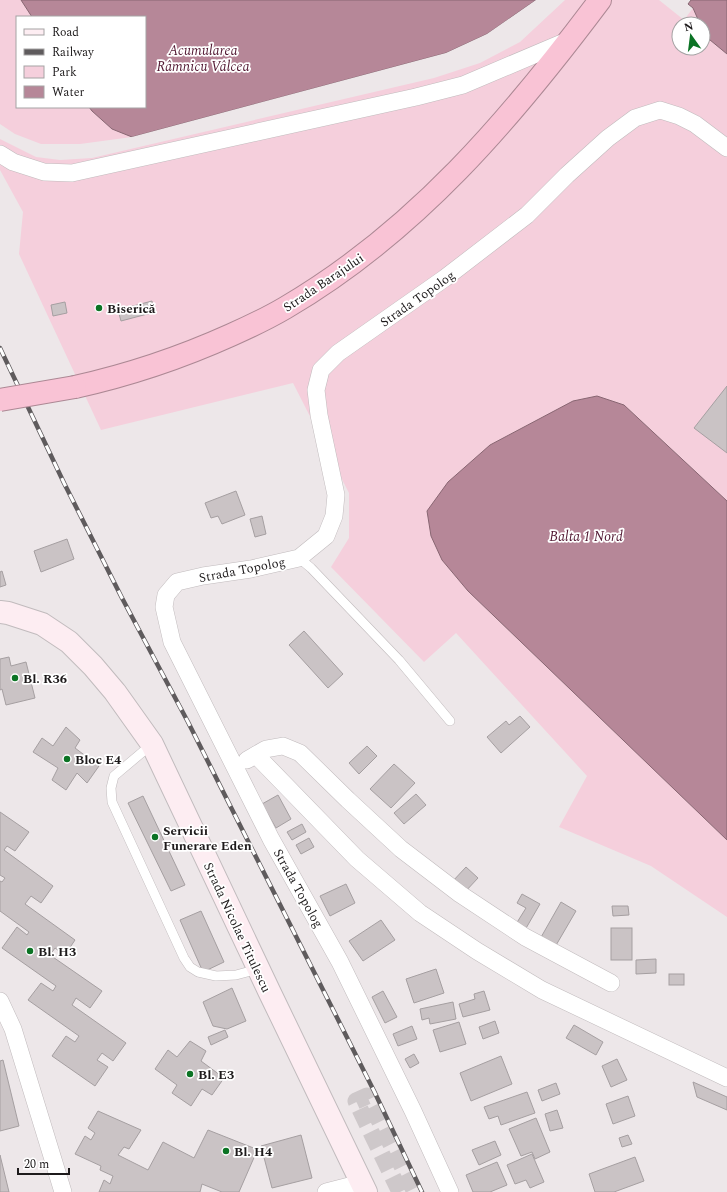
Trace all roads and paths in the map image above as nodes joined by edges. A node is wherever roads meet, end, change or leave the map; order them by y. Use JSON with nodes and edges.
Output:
{"nodes":[{"id":1,"x":600,"y":0,"type":"edge"},
{"id":2,"x":570,"y":40,"type":"junction"},
{"id":3,"x":727,"y":148,"type":"edge"},
{"id":4,"x":0,"y":154,"type":"edge"},
{"id":5,"x":0,"y":400,"type":"edge"},
{"id":6,"x":299,"y":558,"type":"junction"},
{"id":7,"x":0,"y":612,"type":"edge"},
{"id":8,"x":450,"y":721,"type":"dead end"},
{"id":9,"x":152,"y":744,"type":"junction"},
{"id":10,"x":256,"y":755,"type":"junction"},
{"id":11,"x":235,"y":767,"type":"junction"},
{"id":12,"x":258,"y":968,"type":"junction"},
{"id":13,"x":611,"y":983,"type":"dead end"},
{"id":14,"x":0,"y":1001,"type":"edge"},
{"id":15,"x":727,"y":1078,"type":"edge"},
{"id":16,"x":364,"y":1187,"type":"edge"},
{"id":17,"x":63,"y":1192,"type":"edge"},
{"id":18,"x":326,"y":1192,"type":"edge"},
{"id":19,"x":450,"y":1192,"type":"edge"}],
"edges":[{"from":1,"to":2,"type":"highway","name":"Strada Barajului"},
{"from":2,"to":4,"type":"street"},
{"from":2,"to":5,"type":"highway","name":"Strada Barajului","bridge":true},
{"from":3,"to":6,"type":"street","name":"Strada Topolog"},
{"from":6,"to":8,"type":"lane"},
{"from":6,"to":11,"type":"street","name":"Strada Topolog"},
{"from":7,"to":9,"type":"main road","name":"Strada Nicolae Titulescu"},
{"from":9,"to":12,"type":"main road","name":"Strada Nicolae Titulescu"},
{"from":9,"to":12,"type":"lane"},
{"from":10,"to":11,"type":"street"},
{"from":10,"to":13,"type":"street"},
{"from":10,"to":15,"type":"street"},
{"from":11,"to":19,"type":"street","name":"Strada Topolog"},
{"from":12,"to":16,"type":"main road","name":"Strada Nicolae Titulescu"},
{"from":14,"to":17,"type":"street"},
{"from":16,"to":18,"type":"street"}]}
